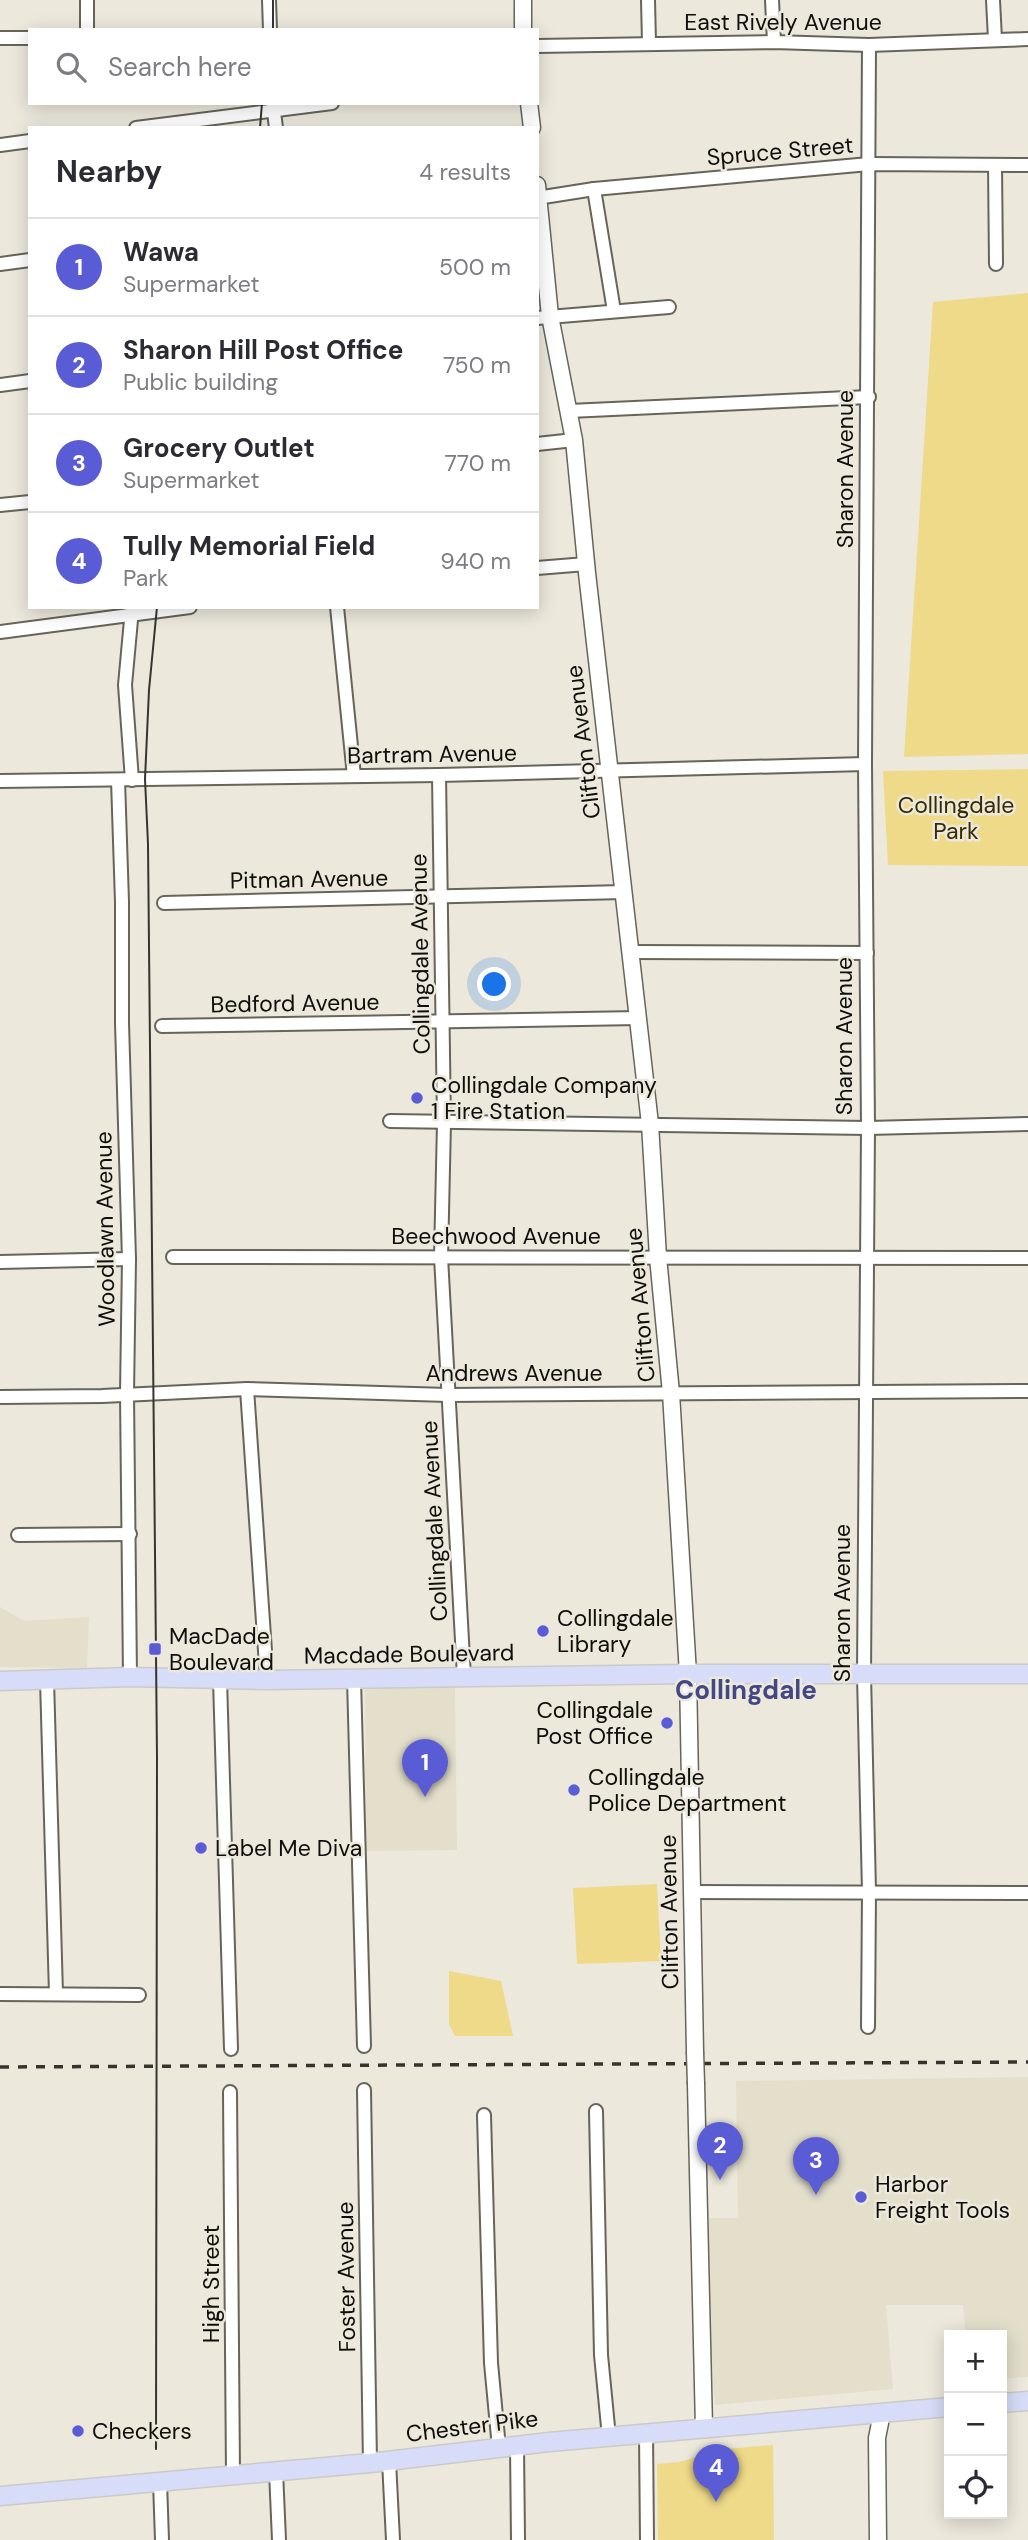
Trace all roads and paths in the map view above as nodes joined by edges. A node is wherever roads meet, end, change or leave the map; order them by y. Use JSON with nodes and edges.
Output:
{"nodes":[{"id":1,"x":87,"y":0,"type":"edge"},
{"id":2,"x":269,"y":0,"type":"edge"},
{"id":3,"x":523,"y":0,"type":"edge"},
{"id":4,"x":648,"y":0,"type":"edge"},
{"id":5,"x":772,"y":0,"type":"edge"},
{"id":6,"x":993,"y":0,"type":"edge"},
{"id":7,"x":87,"y":28,"type":"edge"},
{"id":8,"x":270,"y":28,"type":"edge"},
{"id":9,"x":523,"y":28,"type":"edge"},
{"id":10,"x":0,"y":38,"type":"edge"},
{"id":11,"x":28,"y":38,"type":"edge"},
{"id":12,"x":995,"y":39,"type":"junction"},
{"id":13,"x":1028,"y":39,"type":"edge"},
{"id":14,"x":774,"y":42,"type":"junction"},
{"id":15,"x":649,"y":43,"type":"junction"},
{"id":16,"x":869,"y":45,"type":"junction"},
{"id":17,"x":539,"y":46,"type":"edge"},
{"id":18,"x":302,"y":105,"type":"edge"},
{"id":19,"x":529,"y":105,"type":"edge"},
{"id":20,"x":273,"y":107,"type":"edge"},
{"id":21,"x":242,"y":121,"type":"edge"},
{"id":22,"x":166,"y":126,"type":"edge"},
{"id":23,"x":276,"y":126,"type":"edge"},
{"id":24,"x":532,"y":126,"type":"edge"},
{"id":25,"x":28,"y":141,"type":"edge"},
{"id":26,"x":0,"y":145,"type":"edge"},
{"id":27,"x":869,"y":163,"type":"junction"},
{"id":28,"x":995,"y":165,"type":"junction"},
{"id":29,"x":1028,"y":165,"type":"edge"},
{"id":30,"x":594,"y":190,"type":"junction"},
{"id":31,"x":539,"y":193,"type":"edge"},
{"id":32,"x":539,"y":214,"type":"edge"},
{"id":33,"x":28,"y":261,"type":"edge"},
{"id":34,"x":0,"y":264,"type":"edge"},
{"id":35,"x":996,"y":264,"type":"dead end"},
{"id":36,"x":669,"y":307,"type":"dead end"},
{"id":37,"x":614,"y":311,"type":"junction"},
{"id":38,"x":544,"y":317,"type":"edge"},
{"id":39,"x":28,"y":381,"type":"edge"},
{"id":40,"x":0,"y":385,"type":"edge"},
{"id":41,"x":869,"y":397,"type":"junction"},
{"id":42,"x":569,"y":411,"type":"junction"},
{"id":43,"x":574,"y":440,"type":"junction"},
{"id":44,"x":539,"y":444,"type":"edge"},
{"id":45,"x":28,"y":502,"type":"edge"},
{"id":46,"x":0,"y":505,"type":"edge"},
{"id":47,"x":586,"y":564,"type":"junction"},
{"id":48,"x":539,"y":568,"type":"edge"},
{"id":49,"x":166,"y":609,"type":"edge"},
{"id":50,"x":337,"y":609,"type":"edge"},
{"id":51,"x":131,"y":612,"type":"edge"},
{"id":52,"x":0,"y":632,"type":"edge"},
{"id":53,"x":865,"y":764,"type":"junction"},
{"id":54,"x":610,"y":771,"type":"junction"},
{"id":55,"x":439,"y":775,"type":"junction"},
{"id":56,"x":354,"y":776,"type":"junction"},
{"id":57,"x":118,"y":780,"type":"junction"},
{"id":58,"x":132,"y":780,"type":"junction"},
{"id":59,"x":0,"y":781,"type":"edge"},
{"id":60,"x":624,"y":892,"type":"junction"},
{"id":61,"x":439,"y":897,"type":"junction"},
{"id":62,"x":164,"y":903,"type":"dead end"},
{"id":63,"x":632,"y":952,"type":"junction"},
{"id":64,"x":867,"y":953,"type":"junction"},
{"id":65,"x":639,"y":1018,"type":"junction"},
{"id":66,"x":441,"y":1022,"type":"junction"},
{"id":67,"x":162,"y":1026,"type":"dead end"},
{"id":68,"x":390,"y":1121,"type":"dead end"},
{"id":69,"x":444,"y":1123,"type":"junction"},
{"id":70,"x":650,"y":1124,"type":"junction"},
{"id":71,"x":1028,"y":1124,"type":"edge"},
{"id":72,"x":868,"y":1128,"type":"junction"},
{"id":73,"x":173,"y":1257,"type":"dead end"},
{"id":74,"x":441,"y":1257,"type":"junction"},
{"id":75,"x":658,"y":1257,"type":"junction"},
{"id":76,"x":867,"y":1257,"type":"junction"},
{"id":77,"x":1028,"y":1258,"type":"edge"},
{"id":78,"x":129,"y":1259,"type":"junction"},
{"id":79,"x":0,"y":1262,"type":"edge"},
{"id":80,"x":247,"y":1389,"type":"junction"},
{"id":81,"x":865,"y":1391,"type":"junction"},
{"id":82,"x":1028,"y":1391,"type":"edge"},
{"id":83,"x":671,"y":1393,"type":"junction"},
{"id":84,"x":127,"y":1394,"type":"junction"},
{"id":85,"x":448,"y":1395,"type":"junction"},
{"id":86,"x":0,"y":1397,"type":"edge"},
{"id":87,"x":130,"y":1534,"type":"junction"},
{"id":88,"x":19,"y":1535,"type":"dead end"},
{"id":89,"x":688,"y":1674,"type":"junction"},
{"id":90,"x":1028,"y":1674,"type":"edge"},
{"id":91,"x":864,"y":1675,"type":"junction"},
{"id":92,"x":130,"y":1677,"type":"junction"},
{"id":93,"x":464,"y":1677,"type":"junction"},
{"id":94,"x":354,"y":1679,"type":"junction"},
{"id":95,"x":47,"y":1680,"type":"junction"},
{"id":96,"x":220,"y":1680,"type":"junction"},
{"id":97,"x":0,"y":1681,"type":"edge"},
{"id":98,"x":267,"y":1681,"type":"junction"},
{"id":99,"x":869,"y":1891,"type":"junction"},
{"id":100,"x":691,"y":1892,"type":"junction"},
{"id":101,"x":1028,"y":1893,"type":"edge"},
{"id":102,"x":0,"y":1994,"type":"edge"},
{"id":103,"x":56,"y":1994,"type":"junction"},
{"id":104,"x":139,"y":1995,"type":"dead end"},
{"id":105,"x":868,"y":2027,"type":"dead end"},
{"id":106,"x":364,"y":2046,"type":"dead end"},
{"id":107,"x":231,"y":2049,"type":"dead end"},
{"id":108,"x":364,"y":2090,"type":"dead end"},
{"id":109,"x":230,"y":2092,"type":"dead end"},
{"id":110,"x":596,"y":2111,"type":"dead end"},
{"id":111,"x":485,"y":2115,"type":"dead end"},
{"id":112,"x":1028,"y":2401,"type":"edge"},
{"id":113,"x":1007,"y":2403,"type":"edge"},
{"id":114,"x":944,"y":2407,"type":"edge"},
{"id":115,"x":882,"y":2413,"type":"junction"},
{"id":116,"x":704,"y":2428,"type":"junction"},
{"id":117,"x":646,"y":2433,"type":"junction"},
{"id":118,"x":609,"y":2437,"type":"junction"},
{"id":119,"x":517,"y":2445,"type":"junction"},
{"id":120,"x":499,"y":2448,"type":"junction"},
{"id":121,"x":389,"y":2461,"type":"junction"},
{"id":122,"x":370,"y":2463,"type":"junction"},
{"id":123,"x":276,"y":2471,"type":"junction"},
{"id":124,"x":233,"y":2475,"type":"junction"},
{"id":125,"x":160,"y":2482,"type":"junction"},
{"id":126,"x":0,"y":2496,"type":"edge"},
{"id":127,"x":162,"y":2540,"type":"edge"},
{"id":128,"x":279,"y":2540,"type":"edge"},
{"id":129,"x":393,"y":2540,"type":"edge"},
{"id":130,"x":518,"y":2540,"type":"edge"},
{"id":131,"x":647,"y":2540,"type":"edge"},
{"id":132,"x":878,"y":2540,"type":"edge"}],
"edges":[{"from":1,"to":7,"type":"street"},
{"from":2,"to":8,"type":"street"},
{"from":3,"to":9,"type":"street"},
{"from":4,"to":15,"type":"street"},
{"from":5,"to":14,"type":"street"},
{"from":6,"to":12,"type":"street"},
{"from":10,"to":11,"type":"street"},
{"from":12,"to":13,"type":"street","name":"East Rively Avenue"},
{"from":12,"to":16,"type":"street","name":"East Rively Avenue"},
{"from":14,"to":15,"type":"street","name":"East Rively Avenue"},
{"from":14,"to":16,"type":"street","name":"East Rively Avenue"},
{"from":15,"to":17,"type":"street","name":"East Rively Avenue"},
{"from":16,"to":27,"type":"street","name":"Sharon Avenue"},
{"from":18,"to":20,"type":"street"},
{"from":19,"to":24,"type":"street"},
{"from":20,"to":21,"type":"street"},
{"from":20,"to":23,"type":"street"},
{"from":21,"to":22,"type":"street"},
{"from":25,"to":26,"type":"street"},
{"from":27,"to":28,"type":"street","name":"Spruce Street"},
{"from":27,"to":30,"type":"street","name":"Spruce Street"},
{"from":27,"to":41,"type":"street","name":"Sharon Avenue"},
{"from":28,"to":29,"type":"street","name":"Spruce Street"},
{"from":28,"to":35,"type":"street"},
{"from":30,"to":31,"type":"street","name":"Spruce Street"},
{"from":30,"to":37,"type":"street"},
{"from":32,"to":38,"type":"street","name":"Clifton Avenue"},
{"from":33,"to":34,"type":"street"},
{"from":36,"to":37,"type":"street"},
{"from":37,"to":38,"type":"street"},
{"from":38,"to":42,"type":"street","name":"Clifton Avenue"},
{"from":39,"to":40,"type":"street"},
{"from":41,"to":42,"type":"street"},
{"from":41,"to":53,"type":"street","name":"Sharon Avenue"},
{"from":42,"to":43,"type":"street","name":"Clifton Avenue"},
{"from":43,"to":44,"type":"street"},
{"from":43,"to":47,"type":"street","name":"Clifton Avenue"},
{"from":45,"to":46,"type":"street"},
{"from":47,"to":48,"type":"street"},
{"from":47,"to":54,"type":"street","name":"Clifton Avenue"},
{"from":49,"to":51,"type":"street"},
{"from":50,"to":56,"type":"street"},
{"from":51,"to":52,"type":"street"},
{"from":51,"to":58,"type":"street"},
{"from":53,"to":54,"type":"street","name":"Bartram Avenue"},
{"from":53,"to":64,"type":"street","name":"Sharon Avenue"},
{"from":54,"to":55,"type":"street","name":"Bartram Avenue"},
{"from":54,"to":60,"type":"street","name":"Clifton Avenue"},
{"from":55,"to":56,"type":"street","name":"Bartram Avenue"},
{"from":55,"to":61,"type":"street","name":"Collingdale Avenue"},
{"from":56,"to":58,"type":"street","name":"Bartram Avenue"},
{"from":57,"to":58,"type":"street","name":"Bartram Avenue"},
{"from":57,"to":59,"type":"street","name":"Bartram Avenue"},
{"from":57,"to":78,"type":"street","name":"Woodlawn Avenue"},
{"from":60,"to":61,"type":"street","name":"Pitman Avenue"},
{"from":60,"to":63,"type":"street","name":"Clifton Avenue"},
{"from":61,"to":62,"type":"street","name":"Pitman Avenue"},
{"from":61,"to":66,"type":"street","name":"Collingdale Avenue"},
{"from":63,"to":64,"type":"street"},
{"from":63,"to":65,"type":"street","name":"Clifton Avenue"},
{"from":64,"to":72,"type":"street","name":"Sharon Avenue"},
{"from":65,"to":66,"type":"street","name":"Bedford Avenue"},
{"from":65,"to":70,"type":"street","name":"Clifton Avenue"},
{"from":66,"to":67,"type":"street","name":"Bedford Avenue"},
{"from":66,"to":69,"type":"street","name":"Collingdale Avenue"},
{"from":68,"to":69,"type":"street"},
{"from":69,"to":70,"type":"street"},
{"from":69,"to":74,"type":"street","name":"Collingdale Avenue"},
{"from":70,"to":72,"type":"street"},
{"from":70,"to":75,"type":"street","name":"Clifton Avenue"},
{"from":71,"to":72,"type":"street"},
{"from":72,"to":76,"type":"street","name":"Sharon Avenue"},
{"from":73,"to":74,"type":"street","name":"Beechwood Avenue"},
{"from":74,"to":75,"type":"street","name":"Beechwood Avenue"},
{"from":74,"to":85,"type":"street","name":"Collingdale Avenue"},
{"from":75,"to":76,"type":"street","name":"Beechwood Avenue"},
{"from":75,"to":83,"type":"street","name":"Clifton Avenue"},
{"from":76,"to":77,"type":"street","name":"Beechwood Avenue"},
{"from":76,"to":81,"type":"street","name":"Sharon Avenue"},
{"from":78,"to":79,"type":"street"},
{"from":78,"to":84,"type":"street","name":"Woodlawn Avenue"},
{"from":80,"to":84,"type":"street","name":"Andrews Avenue"},
{"from":80,"to":85,"type":"street","name":"Andrews Avenue"},
{"from":80,"to":98,"type":"street"},
{"from":81,"to":82,"type":"street","name":"Andrews Avenue"},
{"from":81,"to":83,"type":"street","name":"Andrews Avenue"},
{"from":81,"to":91,"type":"street","name":"Sharon Avenue"},
{"from":83,"to":85,"type":"street","name":"Andrews Avenue"},
{"from":83,"to":89,"type":"street","name":"Clifton Avenue"},
{"from":84,"to":86,"type":"street","name":"Andrews Avenue"},
{"from":84,"to":87,"type":"street","name":"Woodlawn Avenue"},
{"from":85,"to":93,"type":"street","name":"Collingdale Avenue"},
{"from":87,"to":88,"type":"street"},
{"from":87,"to":92,"type":"street","name":"Woodlawn Avenue"},
{"from":89,"to":91,"type":"main road","name":"Macdade Boulevard"},
{"from":89,"to":93,"type":"main road","name":"Macdade Boulevard"},
{"from":89,"to":100,"type":"street","name":"Clifton Avenue"},
{"from":90,"to":91,"type":"main road","name":"Macdade Boulevard"},
{"from":91,"to":99,"type":"street","name":"Sharon Avenue"},
{"from":92,"to":95,"type":"main road","name":"Macdade Boulevard"},
{"from":92,"to":96,"type":"main road","name":"Macdade Boulevard"},
{"from":93,"to":94,"type":"main road","name":"Macdade Boulevard"},
{"from":94,"to":98,"type":"main road","name":"Macdade Boulevard"},
{"from":94,"to":106,"type":"street"},
{"from":95,"to":97,"type":"main road","name":"Macdade Boulevard"},
{"from":95,"to":103,"type":"street"},
{"from":96,"to":98,"type":"main road","name":"Macdade Boulevard"},
{"from":96,"to":107,"type":"street"},
{"from":99,"to":100,"type":"street"},
{"from":99,"to":101,"type":"street"},
{"from":99,"to":105,"type":"street","name":"Sharon Avenue"},
{"from":100,"to":116,"type":"street","name":"Clifton Avenue","bridge":true},
{"from":102,"to":103,"type":"street"},
{"from":103,"to":104,"type":"street"},
{"from":108,"to":122,"type":"street","name":"Foster Avenue"},
{"from":109,"to":124,"type":"street","name":"High Street"},
{"from":110,"to":118,"type":"street"},
{"from":111,"to":120,"type":"street"},
{"from":112,"to":113,"type":"main road"},
{"from":114,"to":115,"type":"main road","name":"Chester Pike"},
{"from":115,"to":116,"type":"main road","name":"Chester Pike"},
{"from":115,"to":132,"type":"street"},
{"from":116,"to":117,"type":"main road","name":"Chester Pike"},
{"from":117,"to":118,"type":"main road","name":"Chester Pike"},
{"from":117,"to":131,"type":"street"},
{"from":118,"to":119,"type":"main road","name":"Chester Pike"},
{"from":119,"to":120,"type":"main road","name":"Chester Pike"},
{"from":119,"to":130,"type":"street"},
{"from":120,"to":121,"type":"main road","name":"Chester Pike"},
{"from":121,"to":122,"type":"main road","name":"Chester Pike"},
{"from":121,"to":129,"type":"street"},
{"from":122,"to":123,"type":"main road","name":"Chester Pike"},
{"from":123,"to":124,"type":"main road","name":"Chester Pike"},
{"from":123,"to":128,"type":"street"},
{"from":124,"to":125,"type":"main road","name":"Chester Pike"},
{"from":125,"to":126,"type":"main road","name":"Chester Pike"},
{"from":125,"to":127,"type":"street"}]}
